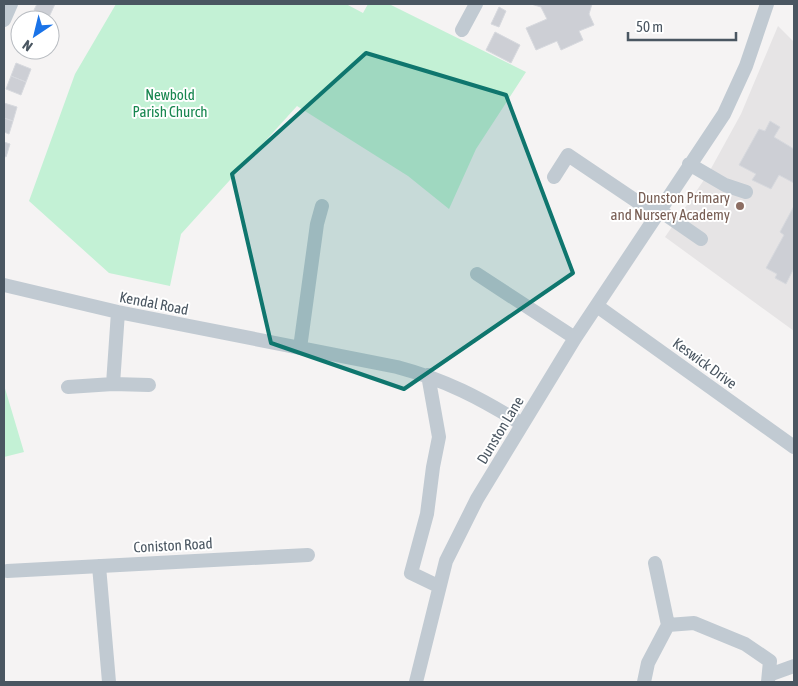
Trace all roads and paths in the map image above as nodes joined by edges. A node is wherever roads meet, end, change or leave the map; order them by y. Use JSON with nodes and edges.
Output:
{"nodes":[{"id":1,"x":11,"y":4,"type":"edge"},
{"id":2,"x":476,"y":4,"type":"edge"},
{"id":3,"x":767,"y":4,"type":"edge"},
{"id":4,"x":4,"y":20,"type":"edge"},
{"id":5,"x":462,"y":30,"type":"dead end"},
{"id":6,"x":689,"y":164,"type":"junction"},
{"id":7,"x":554,"y":177,"type":"dead end"},
{"id":8,"x":746,"y":192,"type":"dead end"},
{"id":9,"x":322,"y":206,"type":"dead end"},
{"id":10,"x":658,"y":212,"type":"junction"},
{"id":11,"x":701,"y":239,"type":"dead end"},
{"id":12,"x":477,"y":274,"type":"dead end"},
{"id":13,"x":4,"y":285,"type":"edge"},
{"id":14,"x":597,"y":306,"type":"junction"},
{"id":15,"x":118,"y":312,"type":"junction"},
{"id":16,"x":574,"y":338,"type":"junction"},
{"id":17,"x":300,"y":348,"type":"junction"},
{"id":18,"x":428,"y":375,"type":"junction"},
{"id":19,"x":113,"y":384,"type":"junction"},
{"id":20,"x":149,"y":385,"type":"dead end"},
{"id":21,"x":68,"y":387,"type":"dead end"},
{"id":22,"x":522,"y":424,"type":"junction"},
{"id":23,"x":794,"y":447,"type":"edge"},
{"id":24,"x":308,"y":555,"type":"dead end"},
{"id":25,"x":655,"y":563,"type":"dead end"},
{"id":26,"x":99,"y":566,"type":"junction"},
{"id":27,"x":7,"y":571,"type":"dead end"},
{"id":28,"x":438,"y":586,"type":"junction"},
{"id":29,"x":668,"y":624,"type":"junction"},
{"id":30,"x":794,"y":666,"type":"edge"},
{"id":31,"x":769,"y":678,"type":"edge"},
{"id":32,"x":419,"y":681,"type":"edge"},
{"id":33,"x":109,"y":682,"type":"edge"},
{"id":34,"x":644,"y":682,"type":"edge"}],
"edges":[{"from":1,"to":4,"type":"street"},
{"from":2,"to":5,"type":"street"},
{"from":3,"to":6,"type":"street","name":"Dunston Lane"},
{"from":6,"to":8,"type":"street"},
{"from":6,"to":10,"type":"street","name":"Dunston Lane"},
{"from":7,"to":10,"type":"street"},
{"from":9,"to":17,"type":"street"},
{"from":10,"to":11,"type":"street"},
{"from":10,"to":14,"type":"street","name":"Dunston Lane"},
{"from":12,"to":16,"type":"street"},
{"from":13,"to":15,"type":"street","name":"Kendal Road"},
{"from":14,"to":16,"type":"street","name":"Dunston Lane"},
{"from":14,"to":23,"type":"street","name":"Keswick Drive"},
{"from":15,"to":17,"type":"street","name":"Kendal Road"},
{"from":15,"to":19,"type":"street"},
{"from":16,"to":22,"type":"street","name":"Dunston Lane"},
{"from":17,"to":18,"type":"street","name":"Kendal Road"},
{"from":18,"to":22,"type":"street","name":"Kendal Road"},
{"from":18,"to":28,"type":"street"},
{"from":19,"to":20,"type":"street"},
{"from":19,"to":21,"type":"street"},
{"from":22,"to":28,"type":"street","name":"Dunston Lane"},
{"from":24,"to":26,"type":"street","name":"Coniston Road"},
{"from":25,"to":29,"type":"street"},
{"from":26,"to":27,"type":"street","name":"Coniston Road"},
{"from":26,"to":33,"type":"street"},
{"from":28,"to":32,"type":"street","name":"Dunston Lane"},
{"from":29,"to":31,"type":"street"},
{"from":29,"to":34,"type":"street"},
{"from":30,"to":31,"type":"street"}]}
